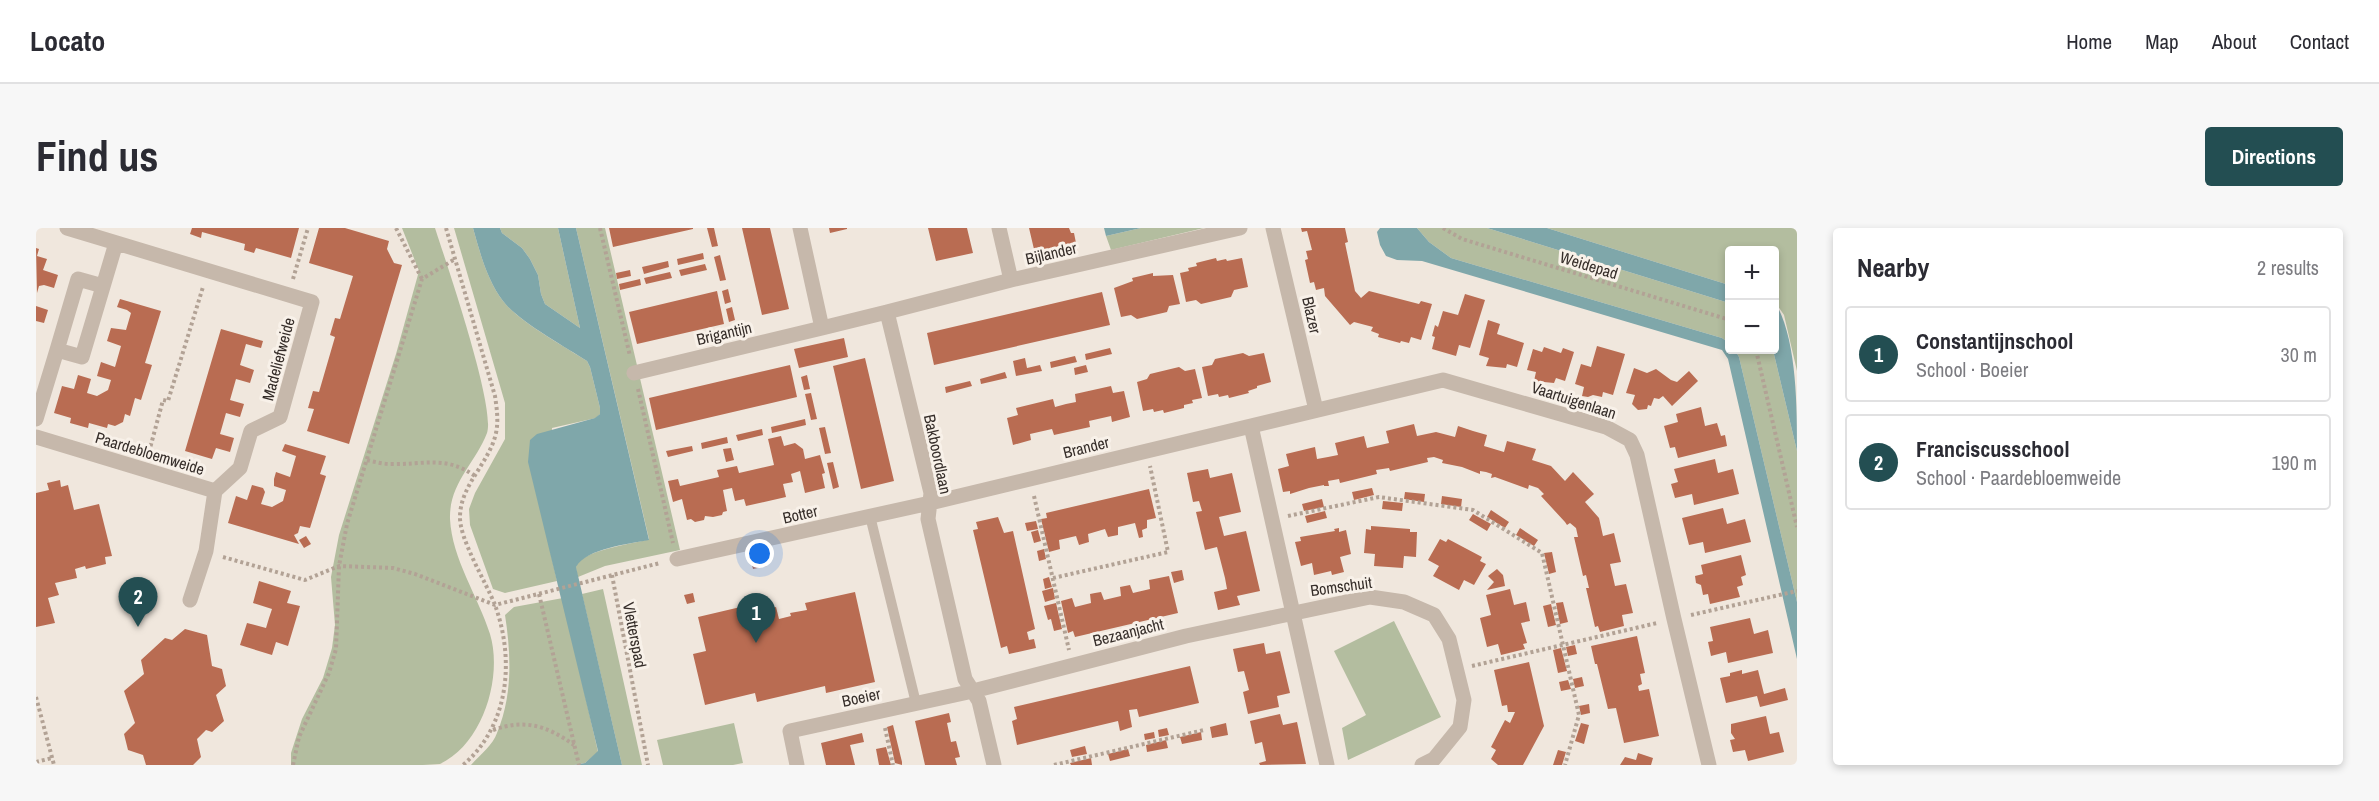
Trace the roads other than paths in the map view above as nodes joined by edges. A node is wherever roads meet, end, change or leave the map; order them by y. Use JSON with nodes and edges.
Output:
{"nodes":[{"id":1,"x":67,"y":228,"type":"edge"},
{"id":2,"x":800,"y":228,"type":"edge"},
{"id":3,"x":999,"y":228,"type":"edge"},
{"id":4,"x":1240,"y":228,"type":"edge"},
{"id":5,"x":1273,"y":228,"type":"edge"},
{"id":6,"x":116,"y":243,"type":"junction"},
{"id":7,"x":1011,"y":280,"type":"junction"},
{"id":8,"x":103,"y":286,"type":"junction"},
{"id":9,"x":887,"y":312,"type":"junction"},
{"id":10,"x":822,"y":328,"type":"junction"},
{"id":11,"x":57,"y":350,"type":"junction"},
{"id":12,"x":634,"y":373,"type":"road end"},
{"id":13,"x":1316,"y":410,"type":"junction"},
{"id":14,"x":36,"y":419,"type":"edge"},
{"id":15,"x":1251,"y":426,"type":"junction"},
{"id":16,"x":36,"y":437,"type":"edge"},
{"id":17,"x":215,"y":491,"type":"junction"},
{"id":18,"x":930,"y":503,"type":"junction"},
{"id":19,"x":870,"y":516,"type":"junction"},
{"id":20,"x":677,"y":559,"type":"road end"},
{"id":21,"x":190,"y":600,"type":"dead end"},
{"id":22,"x":1293,"y":612,"type":"junction"},
{"id":23,"x":973,"y":691,"type":"junction"},
{"id":24,"x":916,"y":704,"type":"junction"},
{"id":25,"x":797,"y":765,"type":"edge"},
{"id":26,"x":994,"y":765,"type":"edge"},
{"id":27,"x":1327,"y":765,"type":"edge"},
{"id":28,"x":1422,"y":765,"type":"edge"},
{"id":29,"x":1709,"y":765,"type":"edge"}],
"edges":[{"from":1,"to":6,"type":"street","name":"Madeliefweide"},
{"from":2,"to":10,"type":"street"},
{"from":3,"to":7,"type":"street","name":"Bijlander"},
{"from":4,"to":7,"type":"street","name":"Bijlander"},
{"from":5,"to":13,"type":"street","name":"Blazer"},
{"from":6,"to":8,"type":"street"},
{"from":6,"to":17,"type":"street","name":"Madeliefweide"},
{"from":7,"to":9,"type":"street","name":"Bijlander"},
{"from":8,"to":11,"type":"street"},
{"from":8,"to":11,"type":"street"},
{"from":9,"to":10,"type":"street"},
{"from":9,"to":18,"type":"street","name":"Bakboordlaan"},
{"from":10,"to":12,"type":"street","name":"Brigantijn"},
{"from":11,"to":14,"type":"street"},
{"from":13,"to":15,"type":"street","name":"Vaartuigenlaan"},
{"from":13,"to":29,"type":"street","name":"Vaartuigenlaan"},
{"from":15,"to":18,"type":"street","name":"Brander"},
{"from":15,"to":22,"type":"street","name":"Bomschuit"},
{"from":16,"to":17,"type":"street","name":"Paardebloemweide"},
{"from":17,"to":21,"type":"street","name":"Paardebloemweide"},
{"from":18,"to":19,"type":"street","name":"Botter"},
{"from":18,"to":23,"type":"street","name":"Bakboordlaan"},
{"from":19,"to":20,"type":"street","name":"Botter"},
{"from":19,"to":24,"type":"lane"},
{"from":22,"to":23,"type":"street","name":"Bezaanjacht"},
{"from":22,"to":27,"type":"street","name":"Bomschuit"},
{"from":22,"to":28,"type":"street","name":"Bomschuit"},
{"from":23,"to":24,"type":"street","name":"Boeier"},
{"from":23,"to":26,"type":"street","name":"Bakboordlaan"},
{"from":24,"to":25,"type":"street","name":"Boeier"}]}
